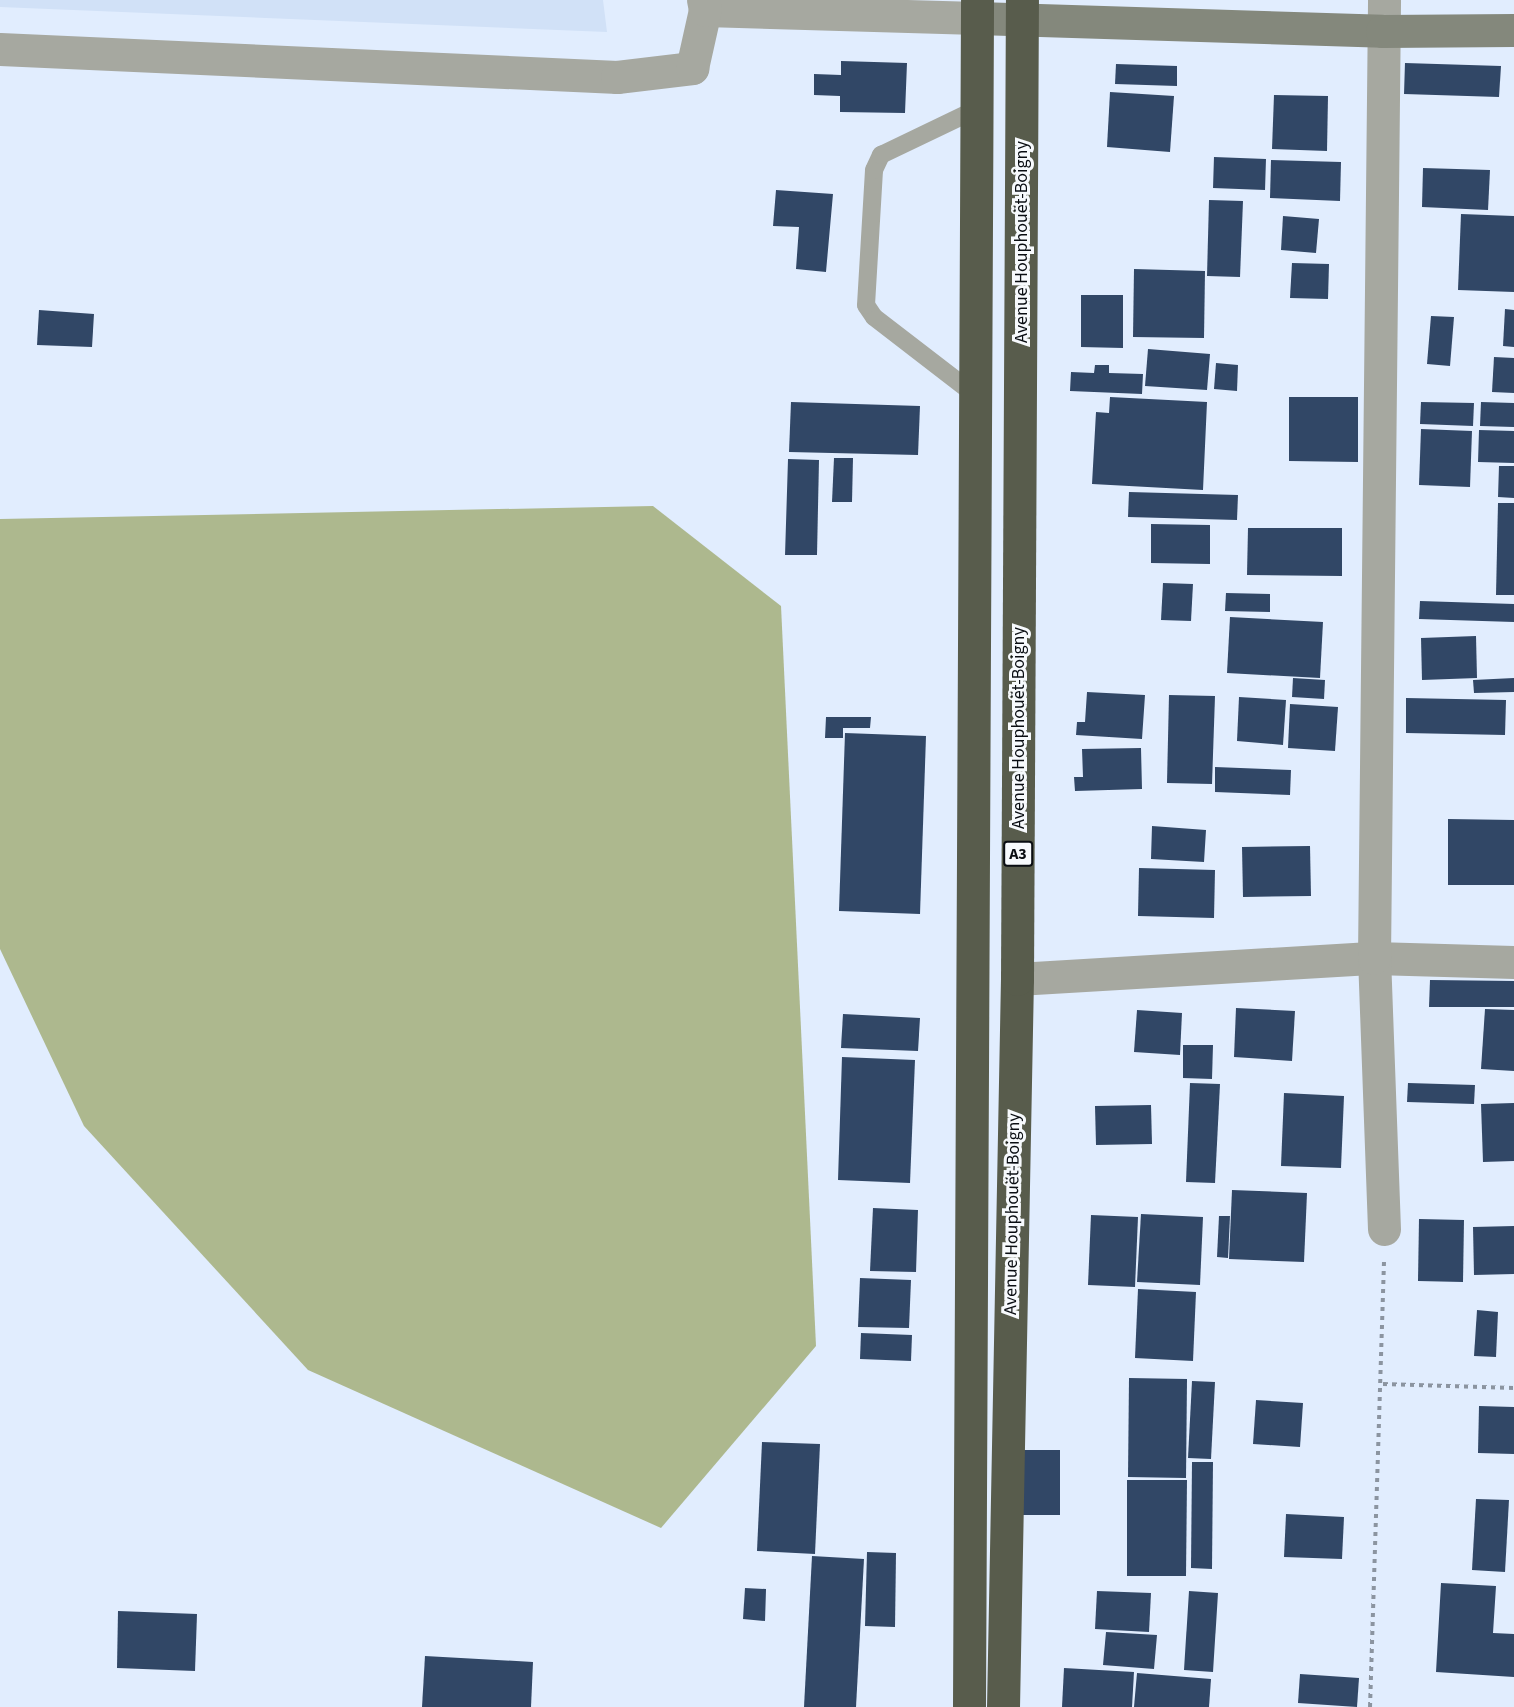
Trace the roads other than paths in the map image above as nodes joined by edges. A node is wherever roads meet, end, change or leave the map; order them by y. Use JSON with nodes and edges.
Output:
{"nodes":[{"id":1,"x":704,"y":5,"type":"edge"},
{"id":2,"x":977,"y":9,"type":"edge"},
{"id":3,"x":1022,"y":10,"type":"edge"},
{"id":4,"x":1383,"y":15,"type":"edge"},
{"id":5,"x":1514,"y":30,"type":"edge"},
{"id":6,"x":0,"y":48,"type":"edge"},
{"id":7,"x":977,"y":109,"type":"junction"},
{"id":8,"x":974,"y":394,"type":"junction"},
{"id":9,"x":1374,"y":958,"type":"junction"},
{"id":10,"x":1514,"y":962,"type":"edge"},
{"id":11,"x":1017,"y":979,"type":"junction"},
{"id":12,"x":1384,"y":1229,"type":"road end"},
{"id":13,"x":969,"y":1707,"type":"edge"},
{"id":14,"x":1003,"y":1707,"type":"edge"}],
"edges":[{"from":1,"to":2,"type":"street"},
{"from":1,"to":6,"type":"street"},
{"from":2,"to":3,"type":"street"},
{"from":2,"to":7,"type":"highway"},
{"from":3,"to":4,"type":"street"},
{"from":3,"to":11,"type":"highway","name":"Avenue Houphouët-Boigny","number":"A3"},
{"from":4,"to":5,"type":"street"},
{"from":4,"to":9,"type":"street"},
{"from":7,"to":8,"type":"highway"},
{"from":7,"to":8,"type":"lane"},
{"from":8,"to":13,"type":"highway"},
{"from":9,"to":10,"type":"street"},
{"from":9,"to":11,"type":"street"},
{"from":9,"to":12,"type":"street"},
{"from":11,"to":14,"type":"highway","name":"Avenue Houphouët-Boigny","number":"A3"}]}
